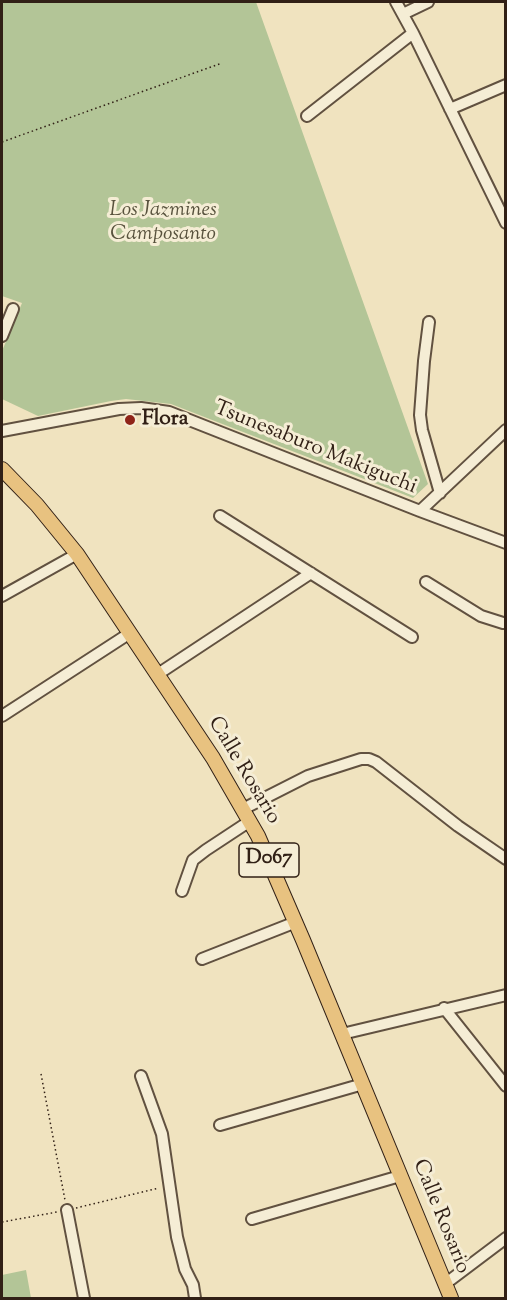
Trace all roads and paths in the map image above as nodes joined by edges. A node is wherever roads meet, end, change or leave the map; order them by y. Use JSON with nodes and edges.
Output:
{"nodes":[{"id":1,"x":396,"y":2,"type":"edge"},
{"id":2,"x":428,"y":2,"type":"edge"},
{"id":3,"x":403,"y":14,"type":"junction"},
{"id":4,"x":413,"y":33,"type":"junction"},
{"id":5,"x":222,"y":63,"type":"dead end"},
{"id":6,"x":506,"y":85,"type":"edge"},
{"id":7,"x":450,"y":109,"type":"junction"},
{"id":8,"x":307,"y":116,"type":"dead end"},
{"id":9,"x":2,"y":142,"type":"edge"},
{"id":10,"x":506,"y":223,"type":"edge"},
{"id":11,"x":13,"y":309,"type":"dead end"},
{"id":12,"x":429,"y":322,"type":"dead end"},
{"id":13,"x":2,"y":336,"type":"edge"},
{"id":14,"x":506,"y":430,"type":"edge"},
{"id":15,"x":2,"y":431,"type":"edge"},
{"id":16,"x":2,"y":469,"type":"edge"},
{"id":17,"x":440,"y":493,"type":"junction"},
{"id":18,"x":420,"y":511,"type":"junction"},
{"id":19,"x":220,"y":516,"type":"dead end"},
{"id":20,"x":506,"y":543,"type":"edge"},
{"id":21,"x":77,"y":554,"type":"junction"},
{"id":22,"x":311,"y":573,"type":"junction"},
{"id":23,"x":426,"y":582,"type":"dead end"},
{"id":24,"x":2,"y":596,"type":"edge"},
{"id":25,"x":506,"y":623,"type":"edge"},
{"id":26,"x":130,"y":633,"type":"junction"},
{"id":27,"x":412,"y":637,"type":"dead end"},
{"id":28,"x":158,"y":674,"type":"junction"},
{"id":29,"x":2,"y":716,"type":"edge"},
{"id":30,"x":246,"y":815,"type":"junction"},
{"id":31,"x":506,"y":859,"type":"edge"},
{"id":32,"x":182,"y":891,"type":"dead end"},
{"id":33,"x":296,"y":922,"type":"junction"},
{"id":34,"x":202,"y":959,"type":"dead end"},
{"id":35,"x":506,"y":995,"type":"edge"},
{"id":36,"x":444,"y":1008,"type":"junction"},
{"id":37,"x":342,"y":1034,"type":"junction"},
{"id":38,"x":41,"y":1074,"type":"dead end"},
{"id":39,"x":141,"y":1076,"type":"dead end"},
{"id":40,"x":363,"y":1084,"type":"junction"},
{"id":41,"x":506,"y":1086,"type":"edge"},
{"id":42,"x":220,"y":1125,"type":"dead end"},
{"id":43,"x":400,"y":1176,"type":"junction"},
{"id":44,"x":170,"y":1185,"type":"junction"},
{"id":45,"x":67,"y":1210,"type":"junction"},
{"id":46,"x":252,"y":1220,"type":"dead end"},
{"id":47,"x":2,"y":1222,"type":"edge"},
{"id":48,"x":506,"y":1238,"type":"edge"},
{"id":49,"x":445,"y":1284,"type":"junction"},
{"id":50,"x":84,"y":1299,"type":"edge"},
{"id":51,"x":195,"y":1299,"type":"edge"},
{"id":52,"x":451,"y":1299,"type":"edge"}],
"edges":[{"from":1,"to":3,"type":"street"},
{"from":2,"to":3,"type":"street"},
{"from":3,"to":4,"type":"street"},
{"from":4,"to":7,"type":"street"},
{"from":4,"to":8,"type":"street"},
{"from":5,"to":9,"type":"path"},
{"from":6,"to":7,"type":"street"},
{"from":7,"to":10,"type":"street"},
{"from":11,"to":13,"type":"street"},
{"from":12,"to":17,"type":"street"},
{"from":14,"to":17,"type":"street"},
{"from":15,"to":18,"type":"street","name":"Tsunesaburo Makiguchi"},
{"from":16,"to":21,"type":"main road","name":"Calle Rosario","number":"D067"},
{"from":17,"to":18,"type":"street"},
{"from":18,"to":20,"type":"street","name":"Tsunesaburo Makiguchi"},
{"from":19,"to":22,"type":"street"},
{"from":21,"to":24,"type":"street"},
{"from":21,"to":26,"type":"main road","name":"Calle Rosario","number":"D067"},
{"from":22,"to":27,"type":"street"},
{"from":22,"to":28,"type":"street"},
{"from":23,"to":25,"type":"street"},
{"from":26,"to":28,"type":"main road","name":"Calle Rosario","number":"D067"},
{"from":26,"to":29,"type":"street"},
{"from":28,"to":30,"type":"main road","name":"Calle Rosario","number":"D067"},
{"from":30,"to":31,"type":"street"},
{"from":30,"to":32,"type":"street"},
{"from":30,"to":33,"type":"main road","name":"Calle Rosario","number":"D067"},
{"from":33,"to":34,"type":"street"},
{"from":33,"to":37,"type":"main road","name":"Calle Rosario","number":"D067"},
{"from":35,"to":36,"type":"street"},
{"from":36,"to":37,"type":"street"},
{"from":36,"to":41,"type":"street"},
{"from":37,"to":40,"type":"main road","name":"Calle Rosario","number":"D067"},
{"from":38,"to":45,"type":"path"},
{"from":39,"to":44,"type":"street"},
{"from":40,"to":42,"type":"street"},
{"from":40,"to":43,"type":"main road","name":"Calle Rosario","number":"D067"},
{"from":43,"to":46,"type":"street"},
{"from":43,"to":49,"type":"main road","name":"Calle Rosario","number":"D067"},
{"from":44,"to":45,"type":"path"},
{"from":44,"to":51,"type":"street"},
{"from":45,"to":47,"type":"path"},
{"from":45,"to":50,"type":"street"},
{"from":48,"to":49,"type":"street"},
{"from":49,"to":52,"type":"main road","name":"Calle Rosario","number":"D067"}]}
